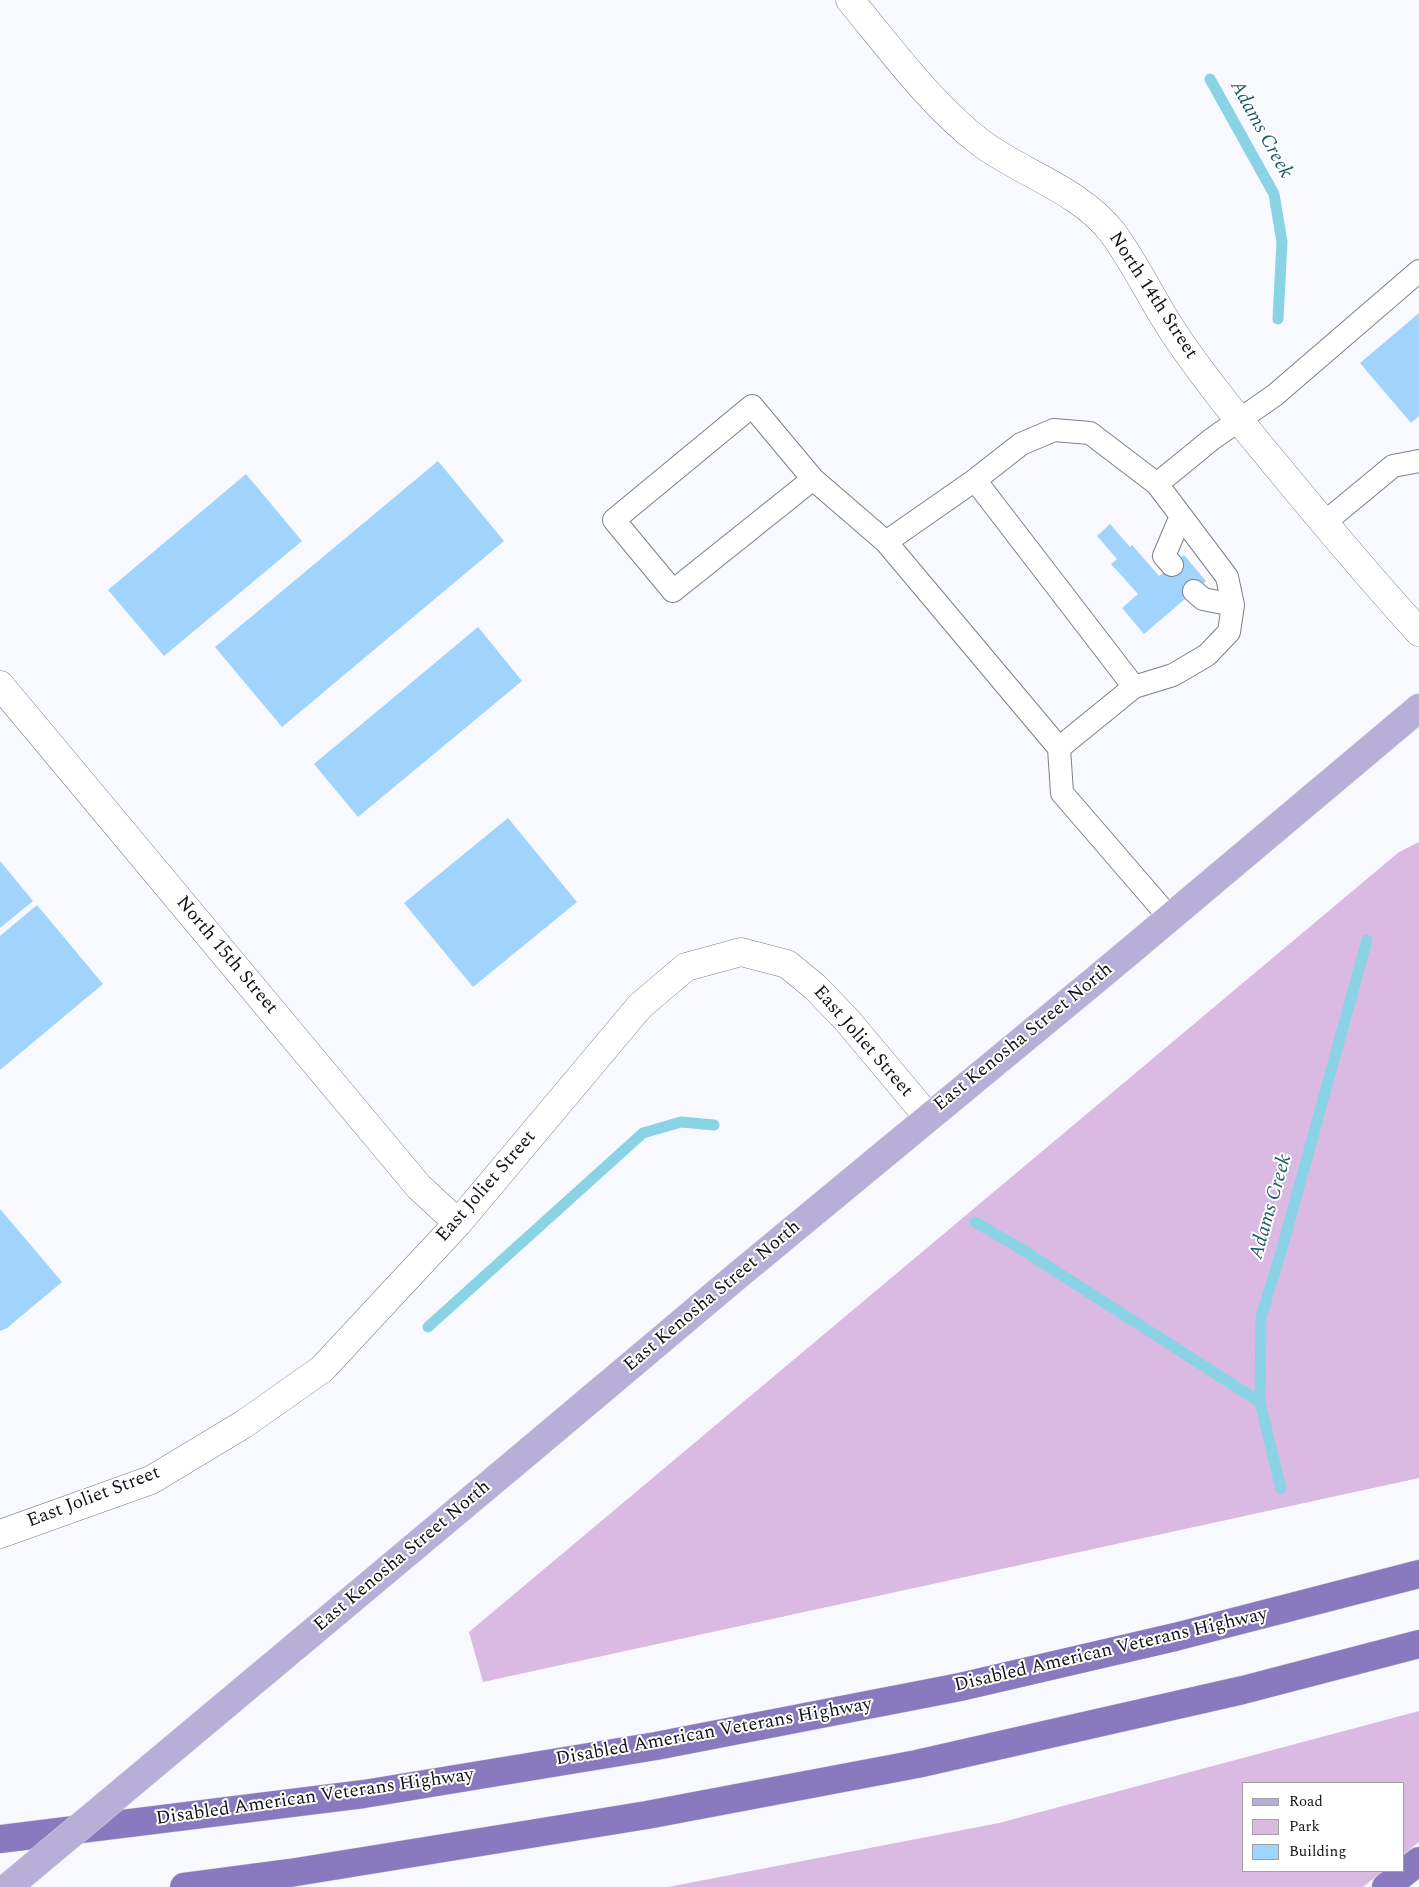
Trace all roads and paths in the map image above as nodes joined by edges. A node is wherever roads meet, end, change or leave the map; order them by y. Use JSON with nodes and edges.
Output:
{"nodes":[{"id":1,"x":850,"y":0,"type":"edge"},
{"id":2,"x":1419,"y":271,"type":"edge"},
{"id":3,"x":1238,"y":419,"type":"junction"},
{"id":4,"x":1419,"y":461,"type":"edge"},
{"id":5,"x":813,"y":479,"type":"junction"},
{"id":6,"x":974,"y":480,"type":"junction"},
{"id":7,"x":1157,"y":484,"type":"junction"},
{"id":8,"x":1181,"y":516,"type":"junction"},
{"id":9,"x":1324,"y":524,"type":"junction"},
{"id":10,"x":886,"y":542,"type":"junction"},
{"id":11,"x":1172,"y":565,"type":"dead end"},
{"id":12,"x":1194,"y":591,"type":"dead end"},
{"id":13,"x":1233,"y":605,"type":"junction"},
{"id":14,"x":1419,"y":632,"type":"edge"},
{"id":15,"x":0,"y":685,"type":"edge"},
{"id":16,"x":1134,"y":687,"type":"junction"},
{"id":17,"x":1419,"y":708,"type":"edge"},
{"id":18,"x":1059,"y":748,"type":"junction"},
{"id":19,"x":1169,"y":917,"type":"junction"},
{"id":20,"x":928,"y":1118,"type":"junction"},
{"id":21,"x":458,"y":1223,"type":"junction"},
{"id":22,"x":0,"y":1534,"type":"edge"},
{"id":23,"x":1419,"y":1562,"type":"edge"},
{"id":24,"x":1419,"y":1574,"type":"edge"},
{"id":25,"x":1391,"y":1582,"type":"junction"},
{"id":26,"x":1419,"y":1644,"type":"edge"},
{"id":27,"x":0,"y":1839,"type":"edge"},
{"id":28,"x":1419,"y":1861,"type":"edge"},
{"id":29,"x":8,"y":1887,"type":"edge"},
{"id":30,"x":184,"y":1887,"type":"edge"},
{"id":31,"x":1386,"y":1887,"type":"edge"}],
"edges":[{"from":1,"to":3,"type":"street","name":"North 14th Street"},
{"from":2,"to":3,"type":"lane"},
{"from":3,"to":7,"type":"lane"},
{"from":3,"to":9,"type":"street","name":"North 14th Street"},
{"from":4,"to":9,"type":"lane"},
{"from":5,"to":5,"type":"lane"},
{"from":5,"to":10,"type":"lane"},
{"from":6,"to":7,"type":"lane"},
{"from":6,"to":10,"type":"lane"},
{"from":6,"to":16,"type":"lane"},
{"from":7,"to":8,"type":"lane"},
{"from":8,"to":11,"type":"lane"},
{"from":8,"to":13,"type":"lane"},
{"from":9,"to":14,"type":"street","name":"North 14th Street"},
{"from":10,"to":18,"type":"lane"},
{"from":12,"to":13,"type":"lane"},
{"from":13,"to":16,"type":"lane"},
{"from":15,"to":21,"type":"street","name":"North 15th Street"},
{"from":16,"to":18,"type":"lane"},
{"from":17,"to":19,"type":"main road","name":"East Kenosha Street North"},
{"from":18,"to":19,"type":"lane"},
{"from":19,"to":20,"type":"main road","name":"East Kenosha Street North"},
{"from":20,"to":21,"type":"street","name":"East Joliet Street"},
{"from":20,"to":29,"type":"main road","name":"East Kenosha Street North","bridge":true},
{"from":21,"to":22,"type":"street","name":"East Joliet Street"},
{"from":23,"to":25,"type":"highway"},
{"from":24,"to":25,"type":"highway","name":"Disabled American Veterans Highway"},
{"from":25,"to":27,"type":"highway","name":"Disabled American Veterans Highway"},
{"from":26,"to":30,"type":"highway"},
{"from":28,"to":31,"type":"highway"}]}
